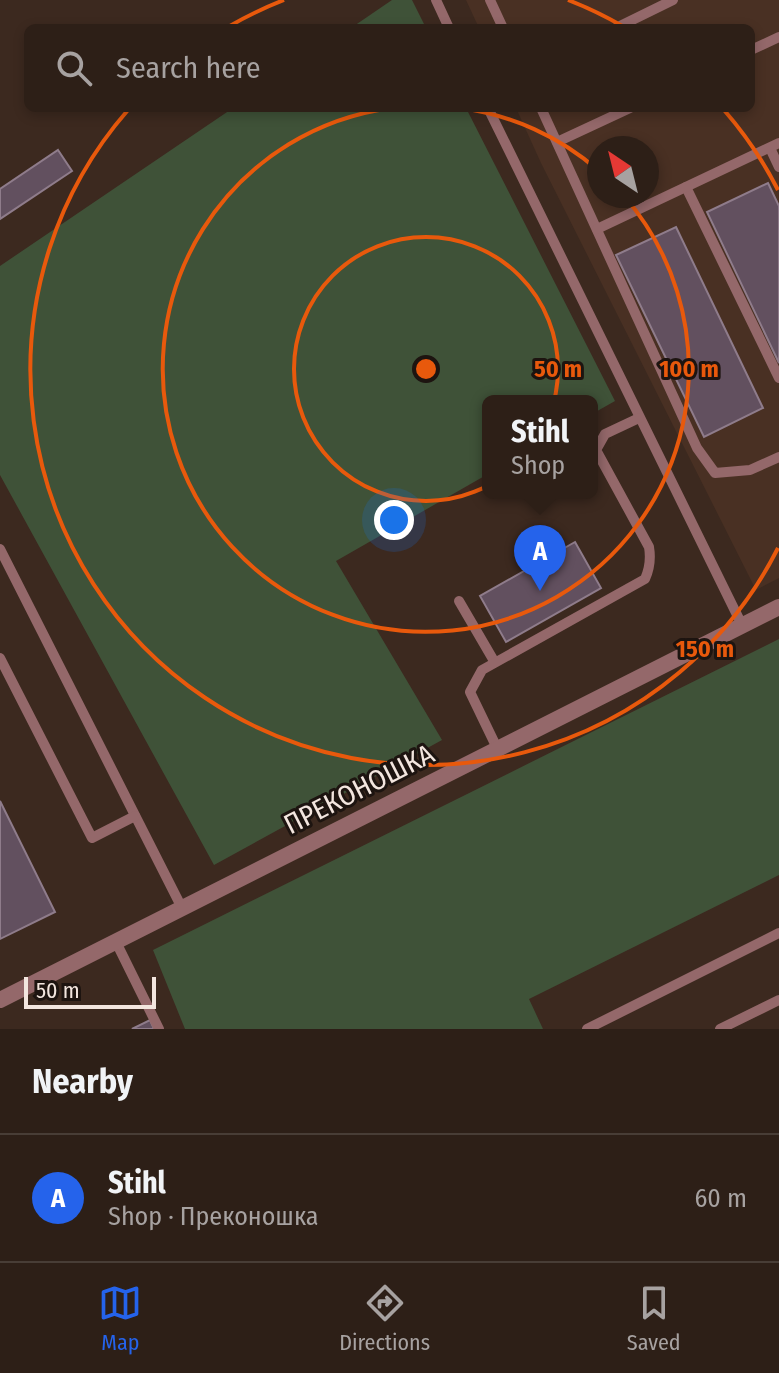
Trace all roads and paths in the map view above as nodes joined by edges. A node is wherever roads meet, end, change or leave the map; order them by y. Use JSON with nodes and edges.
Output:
{"nodes":[{"id":1,"x":436,"y":0,"type":"edge"},
{"id":2,"x":490,"y":0,"type":"edge"},
{"id":3,"x":673,"y":0,"type":"edge"},
{"id":4,"x":447,"y":24,"type":"edge"},
{"id":5,"x":501,"y":24,"type":"edge"},
{"id":6,"x":624,"y":24,"type":"edge"},
{"id":7,"x":779,"y":37,"type":"edge"},
{"id":8,"x":755,"y":48,"type":"edge"},
{"id":9,"x":490,"y":112,"type":"edge"},
{"id":10,"x":543,"y":112,"type":"edge"},
{"id":11,"x":621,"y":112,"type":"edge"},
{"id":12,"x":557,"y":142,"type":"junction"},
{"id":13,"x":774,"y":146,"type":"edge"},
{"id":14,"x":779,"y":167,"type":"edge"},
{"id":15,"x":686,"y":187,"type":"junction"},
{"id":16,"x":597,"y":229,"type":"junction"},
{"id":17,"x":779,"y":378,"type":"edge"},
{"id":18,"x":639,"y":418,"type":"junction"},
{"id":19,"x":598,"y":446,"type":"edge"},
{"id":20,"x":598,"y":454,"type":"edge"},
{"id":21,"x":779,"y":457,"type":"edge"},
{"id":22,"x":0,"y":549,"type":"edge"},
{"id":23,"x":459,"y":601,"type":"dead end"},
{"id":24,"x":779,"y":607,"type":"edge"},
{"id":25,"x":742,"y":625,"type":"junction"},
{"id":26,"x":0,"y":658,"type":"edge"},
{"id":27,"x":494,"y":661,"type":"junction"},
{"id":28,"x":497,"y":748,"type":"junction"},
{"id":29,"x":135,"y":816,"type":"junction"},
{"id":30,"x":182,"y":908,"type":"junction"},
{"id":31,"x":779,"y":933,"type":"edge"},
{"id":32,"x":116,"y":942,"type":"junction"},
{"id":33,"x":0,"y":1000,"type":"edge"},
{"id":34,"x":779,"y":1000,"type":"edge"},
{"id":35,"x":159,"y":1029,"type":"edge"},
{"id":36,"x":587,"y":1029,"type":"edge"},
{"id":37,"x":720,"y":1029,"type":"edge"}],
"edges":[{"from":1,"to":4,"type":"lane"},
{"from":2,"to":5,"type":"lane"},
{"from":3,"to":6,"type":"lane"},
{"from":7,"to":8,"type":"lane"},
{"from":9,"to":18,"type":"lane"},
{"from":10,"to":12,"type":"lane"},
{"from":11,"to":12,"type":"lane"},
{"from":12,"to":16,"type":"lane"},
{"from":13,"to":14,"type":"lane"},
{"from":13,"to":15,"type":"lane"},
{"from":15,"to":16,"type":"lane"},
{"from":15,"to":17,"type":"lane"},
{"from":16,"to":21,"type":"lane"},
{"from":18,"to":19,"type":"lane"},
{"from":18,"to":25,"type":"lane"},
{"from":20,"to":27,"type":"lane"},
{"from":22,"to":29,"type":"lane"},
{"from":23,"to":27,"type":"lane"},
{"from":24,"to":25,"type":"street","name":"ПРЕКОНОШКА"},
{"from":25,"to":28,"type":"street","name":"ПРЕКОНОШКА"},
{"from":26,"to":29,"type":"lane"},
{"from":27,"to":28,"type":"lane"},
{"from":28,"to":30,"type":"street","name":"ПРЕКОНОШКА"},
{"from":29,"to":30,"type":"lane"},
{"from":30,"to":32,"type":"street","name":"ПРЕКОНОШКА"},
{"from":31,"to":36,"type":"lane"},
{"from":32,"to":33,"type":"street","name":"ПРЕКОНОШКА"},
{"from":32,"to":35,"type":"lane"},
{"from":34,"to":37,"type":"lane"}]}
